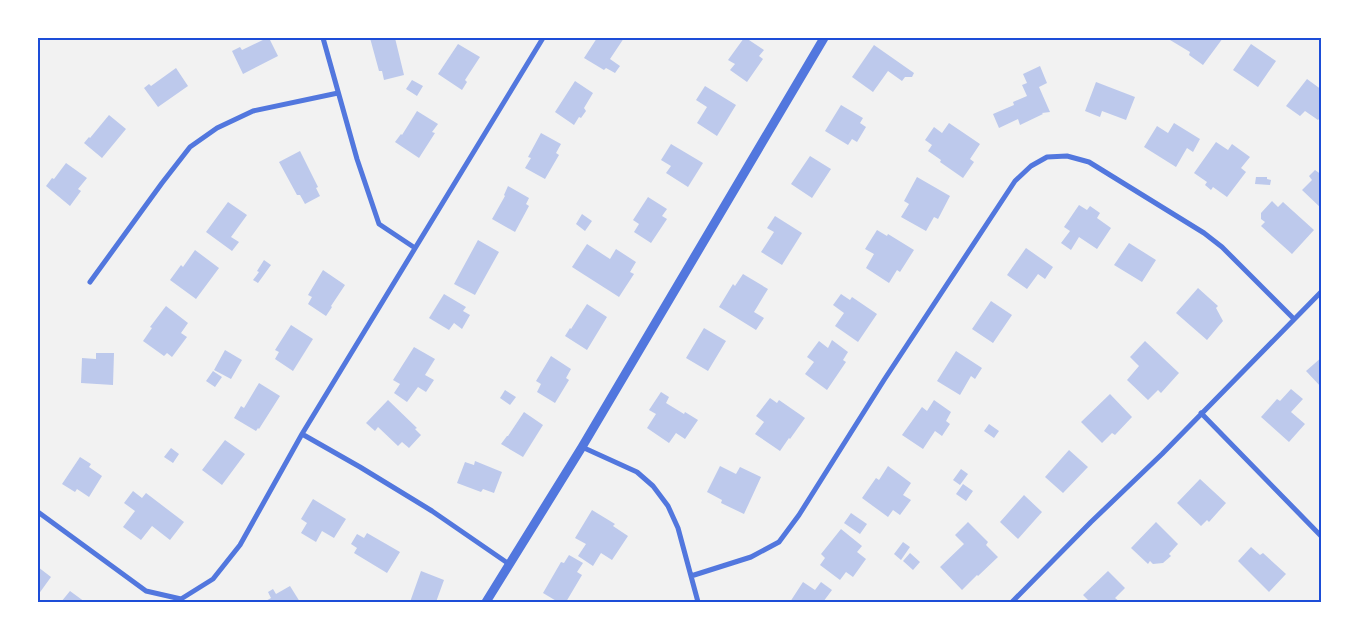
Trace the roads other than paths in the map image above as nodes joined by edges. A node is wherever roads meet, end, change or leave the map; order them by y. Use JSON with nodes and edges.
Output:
{"nodes":[{"id":1,"x":323,"y":38,"type":"edge"},
{"id":2,"x":543,"y":38,"type":"edge"},
{"id":3,"x":824,"y":38,"type":"edge"},
{"id":4,"x":338,"y":93,"type":"junction"},
{"id":5,"x":415,"y":248,"type":"junction"},
{"id":6,"x":90,"y":282,"type":"dead end"},
{"id":7,"x":1322,"y":291,"type":"edge"},
{"id":8,"x":1294,"y":319,"type":"junction"},
{"id":9,"x":1201,"y":413,"type":"junction"},
{"id":10,"x":302,"y":434,"type":"junction"},
{"id":11,"x":582,"y":447,"type":"junction"},
{"id":12,"x":38,"y":512,"type":"edge"},
{"id":13,"x":1322,"y":537,"type":"edge"},
{"id":14,"x":509,"y":564,"type":"junction"},
{"id":15,"x":691,"y":576,"type":"junction"},
{"id":16,"x":486,"y":602,"type":"edge"},
{"id":17,"x":698,"y":602,"type":"edge"},
{"id":18,"x":1012,"y":602,"type":"edge"}],
"edges":[{"from":1,"to":4,"type":"street"},
{"from":2,"to":5,"type":"street"},
{"from":3,"to":11,"type":"street"},
{"from":4,"to":5,"type":"street"},
{"from":4,"to":6,"type":"street"},
{"from":5,"to":10,"type":"street"},
{"from":7,"to":8,"type":"street"},
{"from":8,"to":9,"type":"street"},
{"from":8,"to":15,"type":"street"},
{"from":9,"to":13,"type":"street"},
{"from":9,"to":18,"type":"street"},
{"from":10,"to":12,"type":"street"},
{"from":10,"to":14,"type":"street"},
{"from":11,"to":14,"type":"street"},
{"from":11,"to":15,"type":"street"},
{"from":14,"to":16,"type":"street"},
{"from":15,"to":17,"type":"street"}]}
